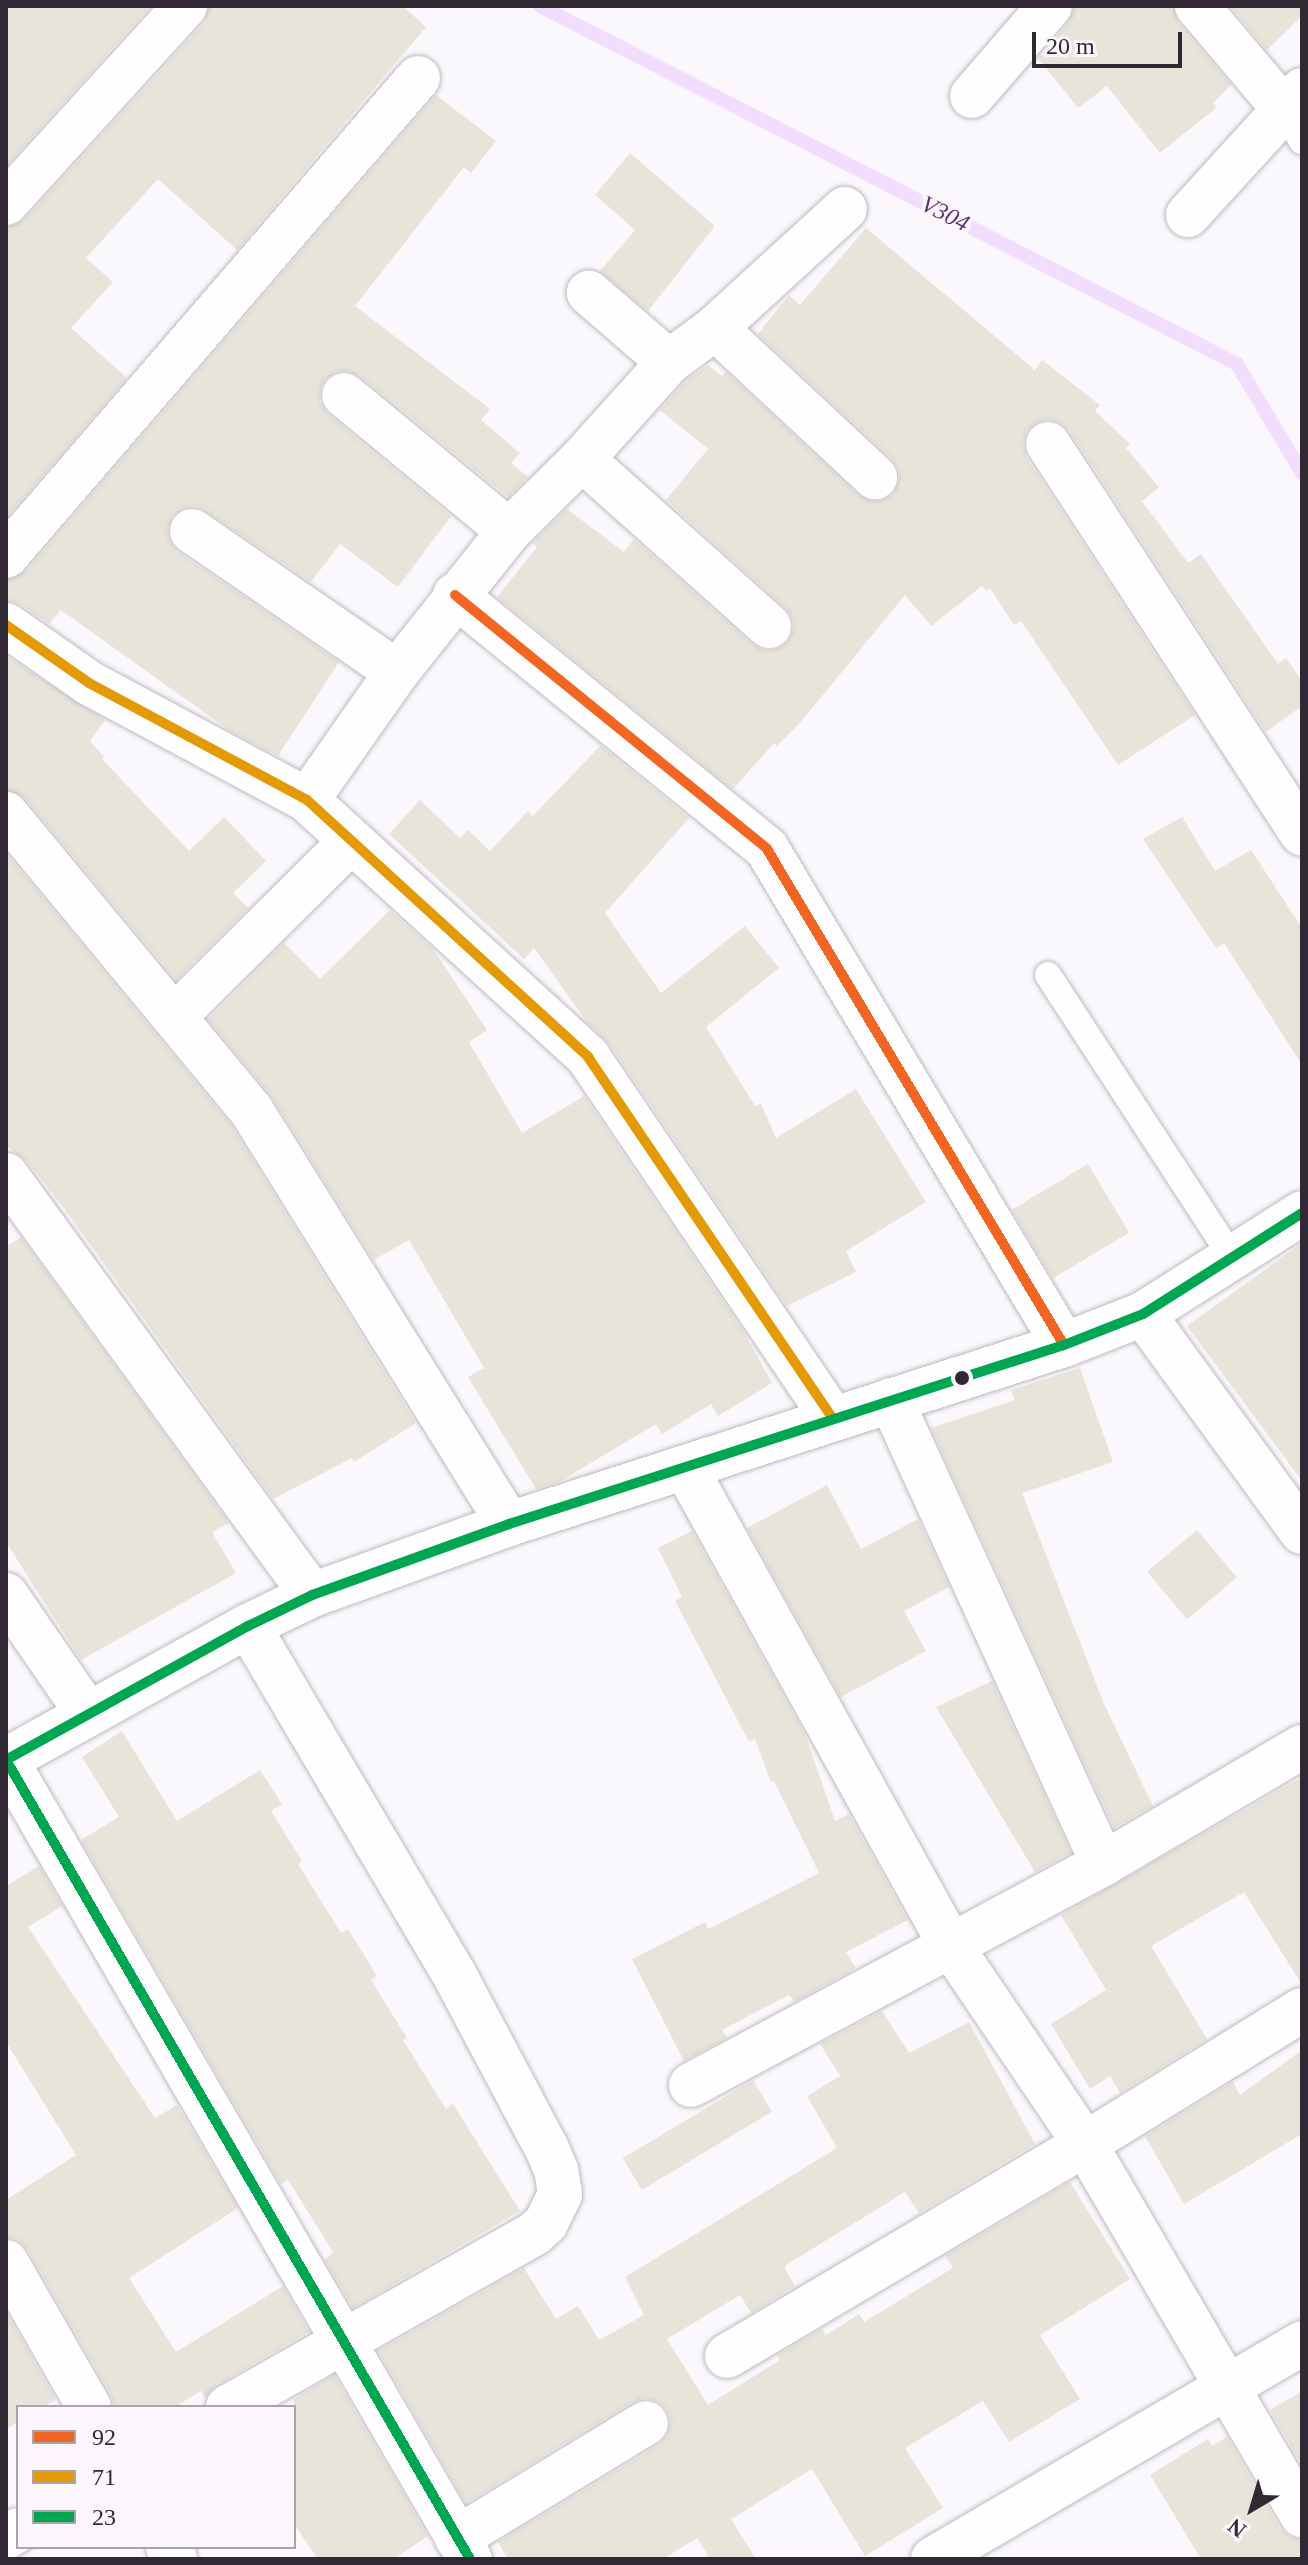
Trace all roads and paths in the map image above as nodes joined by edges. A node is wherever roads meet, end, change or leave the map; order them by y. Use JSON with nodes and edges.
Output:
{"nodes":[{"id":1,"x":185,"y":6,"type":"edge"},
{"id":2,"x":1050,"y":6,"type":"edge"},
{"id":3,"x":1197,"y":6,"type":"edge"},
{"id":4,"x":418,"y":78,"type":"dead end"},
{"id":5,"x":972,"y":96,"type":"dead end"},
{"id":6,"x":1296,"y":114,"type":"edge"},
{"id":7,"x":6,"y":203,"type":"edge"},
{"id":8,"x":845,"y":209,"type":"dead end"},
{"id":9,"x":1188,"y":215,"type":"dead end"},
{"id":10,"x":589,"y":293,"type":"dead end"},
{"id":11,"x":715,"y":328,"type":"junction"},
{"id":12,"x":669,"y":362,"type":"junction"},
{"id":13,"x":344,"y":395,"type":"dead end"},
{"id":14,"x":1048,"y":444,"type":"dead end"},
{"id":15,"x":582,"y":459,"type":"junction"},
{"id":16,"x":875,"y":477,"type":"dead end"},
{"id":17,"x":192,"y":531,"type":"dead end"},
{"id":18,"x":509,"y":531,"type":"junction"},
{"id":19,"x":6,"y":556,"type":"edge"},
{"id":20,"x":455,"y":595,"type":"junction"},
{"id":21,"x":6,"y":625,"type":"edge"},
{"id":22,"x":769,"y":626,"type":"dead end"},
{"id":23,"x":397,"y":672,"type":"junction"},
{"id":24,"x":307,"y":800,"type":"junction"},
{"id":25,"x":6,"y":814,"type":"edge"},
{"id":26,"x":1302,"y":833,"type":"edge"},
{"id":27,"x":351,"y":841,"type":"junction"},
{"id":28,"x":1048,"y":975,"type":"dead end"},
{"id":29,"x":174,"y":1017,"type":"junction"},
{"id":30,"x":6,"y":1175,"type":"edge"},
{"id":31,"x":1302,"y":1213,"type":"edge"},
{"id":32,"x":1232,"y":1257,"type":"junction"},
{"id":33,"x":1143,"y":1314,"type":"junction"},
{"id":34,"x":1064,"y":1345,"type":"junction"},
{"id":35,"x":891,"y":1400,"type":"junction"},
{"id":36,"x":833,"y":1419,"type":"junction"},
{"id":37,"x":685,"y":1467,"type":"junction"},
{"id":38,"x":509,"y":1524,"type":"junction"},
{"id":39,"x":1302,"y":1532,"type":"edge"},
{"id":40,"x":6,"y":1595,"type":"edge"},
{"id":41,"x":312,"y":1595,"type":"junction"},
{"id":42,"x":248,"y":1626,"type":"junction"},
{"id":43,"x":87,"y":1713,"type":"junction"},
{"id":44,"x":1302,"y":1747,"type":"edge"},
{"id":45,"x":6,"y":1760,"type":"edge"},
{"id":46,"x":1103,"y":1864,"type":"junction"},
{"id":47,"x":951,"y":1946,"type":"junction"},
{"id":48,"x":1302,"y":2010,"type":"edge"},
{"id":49,"x":691,"y":2085,"type":"dead end"},
{"id":50,"x":1085,"y":2144,"type":"junction"},
{"id":51,"x":6,"y":2262,"type":"edge"},
{"id":52,"x":344,"y":2342,"type":"junction"},
{"id":53,"x":1302,"y":2343,"type":"edge"},
{"id":54,"x":727,"y":2356,"type":"dead end"},
{"id":55,"x":1229,"y":2389,"type":"junction"},
{"id":56,"x":88,"y":2405,"type":"edge"},
{"id":57,"x":232,"y":2405,"type":"edge"},
{"id":58,"x":646,"y":2423,"type":"dead end"},
{"id":59,"x":1302,"y":2515,"type":"edge"},
{"id":60,"x":985,"y":2546,"type":"edge"},
{"id":61,"x":463,"y":2548,"type":"edge"},
{"id":62,"x":933,"y":2559,"type":"edge"}],
"edges":[{"from":1,"to":7,"type":"street"},
{"from":2,"to":5,"type":"street"},
{"from":3,"to":6,"type":"street"},
{"from":4,"to":19,"type":"street"},
{"from":6,"to":9,"type":"street"},
{"from":8,"to":11,"type":"street"},
{"from":10,"to":12,"type":"street"},
{"from":11,"to":12,"type":"street"},
{"from":11,"to":16,"type":"street"},
{"from":12,"to":15,"type":"street"},
{"from":13,"to":18,"type":"street"},
{"from":14,"to":26,"type":"street"},
{"from":15,"to":18,"type":"street"},
{"from":15,"to":22,"type":"street"},
{"from":17,"to":23,"type":"street"},
{"from":18,"to":20,"type":"street"},
{"from":20,"to":23,"type":"street"},
{"from":20,"to":34,"type":"street"},
{"from":21,"to":24,"type":"street"},
{"from":23,"to":24,"type":"street"},
{"from":24,"to":27,"type":"street"},
{"from":25,"to":29,"type":"street"},
{"from":27,"to":29,"type":"street"},
{"from":27,"to":36,"type":"street"},
{"from":28,"to":32,"type":"lane"},
{"from":29,"to":38,"type":"street"},
{"from":30,"to":41,"type":"street"},
{"from":31,"to":32,"type":"street"},
{"from":32,"to":33,"type":"street"},
{"from":33,"to":34,"type":"street"},
{"from":33,"to":39,"type":"street"},
{"from":34,"to":35,"type":"street"},
{"from":35,"to":36,"type":"street"},
{"from":35,"to":46,"type":"street"},
{"from":36,"to":37,"type":"street"},
{"from":37,"to":38,"type":"street"},
{"from":37,"to":47,"type":"street"},
{"from":38,"to":41,"type":"street"},
{"from":40,"to":43,"type":"street"},
{"from":41,"to":42,"type":"street"},
{"from":42,"to":43,"type":"street"},
{"from":42,"to":52,"type":"street"},
{"from":43,"to":45,"type":"street"},
{"from":44,"to":46,"type":"street"},
{"from":45,"to":52,"type":"street"},
{"from":46,"to":47,"type":"street"},
{"from":47,"to":49,"type":"street"},
{"from":47,"to":50,"type":"street"},
{"from":48,"to":50,"type":"street"},
{"from":50,"to":54,"type":"street"},
{"from":50,"to":55,"type":"street"},
{"from":51,"to":56,"type":"street"},
{"from":52,"to":57,"type":"street"},
{"from":52,"to":61,"type":"street"},
{"from":53,"to":55,"type":"street"},
{"from":55,"to":59,"type":"street"},
{"from":55,"to":60,"type":"street"},
{"from":58,"to":61,"type":"street"},
{"from":60,"to":62,"type":"street"}]}
